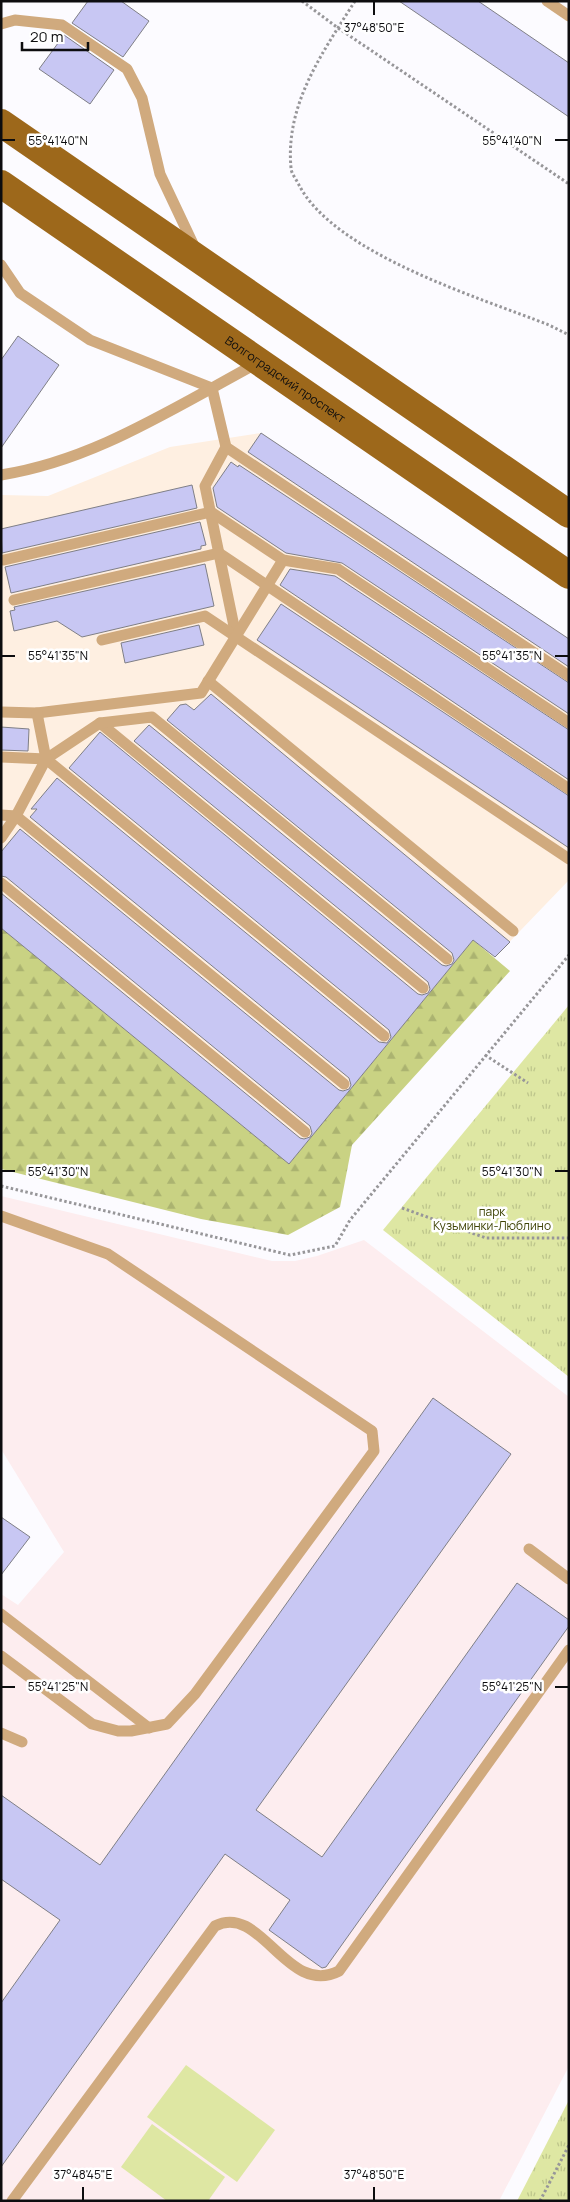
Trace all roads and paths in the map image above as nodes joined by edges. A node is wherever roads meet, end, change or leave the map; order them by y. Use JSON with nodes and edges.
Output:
{"nodes":[{"id":1,"x":302,"y":1,"type":"edge"},
{"id":2,"x":355,"y":1,"type":"edge"},
{"id":3,"x":547,"y":1,"type":"edge"},
{"id":4,"x":568,"y":13,"type":"edge"},
{"id":5,"x":1,"y":24,"type":"edge"},
{"id":6,"x":338,"y":28,"type":"junction"},
{"id":7,"x":1,"y":123,"type":"edge"},
{"id":8,"x":1,"y":184,"type":"edge"},
{"id":9,"x":569,"y":184,"type":"edge"},
{"id":10,"x":200,"y":259,"type":"junction"},
{"id":11,"x":1,"y":265,"type":"edge"},
{"id":12,"x":569,"y":335,"type":"edge"},
{"id":13,"x":259,"y":362,"type":"junction"},
{"id":14,"x":212,"y":388,"type":"junction"},
{"id":15,"x":226,"y":447,"type":"junction"},
{"id":16,"x":1,"y":475,"type":"edge"},
{"id":17,"x":211,"y":512,"type":"junction"},
{"id":18,"x":569,"y":514,"type":"edge"},
{"id":19,"x":219,"y":553,"type":"junction"},
{"id":20,"x":4,"y":560,"type":"dead end"},
{"id":21,"x":283,"y":560,"type":"junction"},
{"id":22,"x":569,"y":575,"type":"edge"},
{"id":23,"x":267,"y":586,"type":"junction"},
{"id":24,"x":14,"y":600,"type":"dead end"},
{"id":25,"x":236,"y":636,"type":"junction"},
{"id":26,"x":102,"y":640,"type":"dead end"},
{"id":27,"x":569,"y":676,"type":"edge"},
{"id":28,"x":208,"y":681,"type":"junction"},
{"id":29,"x":1,"y":712,"type":"edge"},
{"id":30,"x":37,"y":713,"type":"junction"},
{"id":31,"x":100,"y":723,"type":"junction"},
{"id":32,"x":569,"y":723,"type":"edge"},
{"id":33,"x":1,"y":757,"type":"edge"},
{"id":34,"x":46,"y":759,"type":"junction"},
{"id":35,"x":569,"y":790,"type":"edge"},
{"id":36,"x":1,"y":815,"type":"edge"},
{"id":37,"x":16,"y":816,"type":"junction"},
{"id":38,"x":1,"y":838,"type":"edge"},
{"id":39,"x":569,"y":859,"type":"edge"},
{"id":40,"x":1,"y":883,"type":"edge"},
{"id":41,"x":513,"y":931,"type":"dead end"},
{"id":42,"x":569,"y":955,"type":"edge"},
{"id":43,"x":447,"y":958,"type":"dead end"},
{"id":44,"x":423,"y":988,"type":"dead end"},
{"id":45,"x":384,"y":1036,"type":"dead end"},
{"id":46,"x":485,"y":1055,"type":"junction"},
{"id":47,"x":528,"y":1083,"type":"dead end"},
{"id":48,"x":344,"y":1084,"type":"dead end"},
{"id":49,"x":305,"y":1132,"type":"dead end"},
{"id":50,"x":1,"y":1186,"type":"edge"},
{"id":51,"x":402,"y":1208,"type":"dead end"},
{"id":52,"x":1,"y":1216,"type":"edge"},
{"id":53,"x":569,"y":1238,"type":"edge"},
{"id":54,"x":529,"y":1548,"type":"dead end"},
{"id":55,"x":569,"y":1579,"type":"edge"},
{"id":56,"x":1,"y":1614,"type":"edge"},
{"id":57,"x":569,"y":1650,"type":"edge"},
{"id":58,"x":1,"y":1656,"type":"edge"},
{"id":59,"x":149,"y":1728,"type":"junction"},
{"id":60,"x":1,"y":1733,"type":"edge"},
{"id":61,"x":22,"y":1742,"type":"dead end"},
{"id":62,"x":569,"y":2145,"type":"edge"},
{"id":63,"x":12,"y":2201,"type":"edge"},
{"id":64,"x":540,"y":2201,"type":"edge"}],
"edges":[{"from":1,"to":6,"type":"path"},
{"from":2,"to":6,"type":"path"},
{"from":3,"to":4,"type":"lane"},
{"from":5,"to":10,"type":"lane"},
{"from":6,"to":9,"type":"path"},
{"from":6,"to":12,"type":"path"},
{"from":7,"to":10,"type":"main road"},
{"from":8,"to":13,"type":"main road","name":"Волгоградский проспект"},
{"from":10,"to":18,"type":"main road"},
{"from":11,"to":14,"type":"lane"},
{"from":13,"to":14,"type":"lane"},
{"from":13,"to":22,"type":"main road","name":"Волгоградский проспект"},
{"from":14,"to":15,"type":"lane"},
{"from":14,"to":16,"type":"lane"},
{"from":15,"to":17,"type":"lane"},
{"from":15,"to":27,"type":"lane"},
{"from":17,"to":19,"type":"lane"},
{"from":17,"to":20,"type":"lane"},
{"from":17,"to":21,"type":"lane"},
{"from":19,"to":23,"type":"lane"},
{"from":19,"to":24,"type":"lane"},
{"from":19,"to":25,"type":"lane"},
{"from":21,"to":23,"type":"lane"},
{"from":21,"to":32,"type":"lane"},
{"from":23,"to":25,"type":"lane"},
{"from":23,"to":35,"type":"lane"},
{"from":25,"to":26,"type":"lane"},
{"from":25,"to":28,"type":"lane"},
{"from":25,"to":39,"type":"lane"},
{"from":28,"to":30,"type":"lane"},
{"from":28,"to":41,"type":"lane"},
{"from":29,"to":30,"type":"lane"},
{"from":30,"to":34,"type":"lane"},
{"from":31,"to":34,"type":"lane"},
{"from":31,"to":43,"type":"lane"},
{"from":31,"to":44,"type":"lane"},
{"from":33,"to":34,"type":"lane"},
{"from":34,"to":37,"type":"lane"},
{"from":34,"to":45,"type":"lane"},
{"from":36,"to":37,"type":"lane"},
{"from":37,"to":38,"type":"lane"},
{"from":37,"to":48,"type":"lane"},
{"from":40,"to":49,"type":"lane"},
{"from":42,"to":46,"type":"path"},
{"from":46,"to":47,"type":"path"},
{"from":46,"to":50,"type":"path"},
{"from":51,"to":53,"type":"path"},
{"from":52,"to":59,"type":"lane"},
{"from":54,"to":55,"type":"lane"},
{"from":56,"to":59,"type":"lane"},
{"from":57,"to":63,"type":"lane"},
{"from":58,"to":59,"type":"lane"},
{"from":60,"to":61,"type":"lane"},
{"from":62,"to":64,"type":"path"}]}
